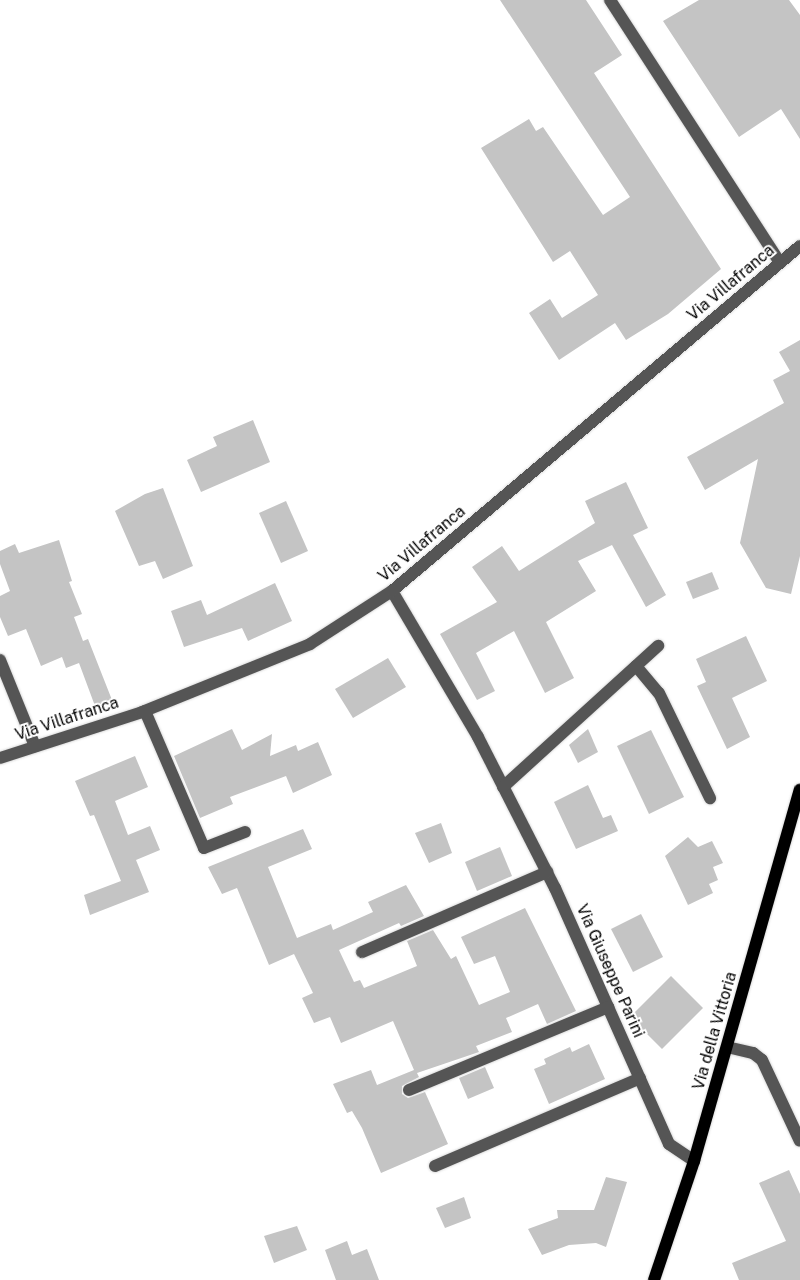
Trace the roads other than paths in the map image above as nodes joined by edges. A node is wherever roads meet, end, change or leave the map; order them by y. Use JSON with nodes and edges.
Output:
{"nodes":[{"id":1,"x":610,"y":0,"type":"edge"},
{"id":2,"x":800,"y":246,"type":"edge"},
{"id":3,"x":780,"y":263,"type":"junction"},
{"id":4,"x":392,"y":591,"type":"junction"},
{"id":5,"x":658,"y":646,"type":"dead end"},
{"id":6,"x":0,"y":660,"type":"edge"},
{"id":7,"x":636,"y":666,"type":"junction"},
{"id":8,"x":145,"y":711,"type":"junction"},
{"id":9,"x":35,"y":746,"type":"junction"},
{"id":10,"x":0,"y":758,"type":"edge"},
{"id":11,"x":503,"y":786,"type":"junction"},
{"id":12,"x":800,"y":790,"type":"edge"},
{"id":13,"x":710,"y":798,"type":"dead end"},
{"id":14,"x":246,"y":832,"type":"dead end"},
{"id":15,"x":547,"y":872,"type":"junction"},
{"id":16,"x":362,"y":952,"type":"dead end"},
{"id":17,"x":608,"y":1007,"type":"junction"},
{"id":18,"x":727,"y":1047,"type":"junction"},
{"id":19,"x":640,"y":1078,"type":"junction"},
{"id":20,"x":409,"y":1090,"type":"dead end"},
{"id":21,"x":800,"y":1141,"type":"edge"},
{"id":22,"x":694,"y":1161,"type":"junction"},
{"id":23,"x":435,"y":1166,"type":"dead end"},
{"id":24,"x":654,"y":1280,"type":"edge"}],
"edges":[{"from":1,"to":3,"type":"street"},
{"from":2,"to":3,"type":"street","name":"Via Villafranca"},
{"from":3,"to":4,"type":"street","name":"Via Villafranca"},
{"from":4,"to":8,"type":"street","name":"Via Villafranca"},
{"from":4,"to":11,"type":"street","name":"Via Giuseppe Parini"},
{"from":5,"to":7,"type":"street"},
{"from":6,"to":9,"type":"street"},
{"from":7,"to":11,"type":"street"},
{"from":7,"to":13,"type":"street"},
{"from":8,"to":9,"type":"street","name":"Via Villafranca"},
{"from":8,"to":14,"type":"street"},
{"from":9,"to":10,"type":"street","name":"Via Villafranca"},
{"from":11,"to":15,"type":"street","name":"Via Giuseppe Parini"},
{"from":12,"to":18,"type":"main road","name":"Via della Vittoria"},
{"from":15,"to":16,"type":"street"},
{"from":15,"to":17,"type":"street","name":"Via Giuseppe Parini"},
{"from":17,"to":19,"type":"street","name":"Via Giuseppe Parini"},
{"from":17,"to":20,"type":"street"},
{"from":18,"to":21,"type":"street"},
{"from":18,"to":22,"type":"main road","name":"Via della Vittoria"},
{"from":19,"to":22,"type":"street","name":"Via Giuseppe Parini"},
{"from":19,"to":23,"type":"street"},
{"from":22,"to":24,"type":"main road","name":"Via della Vittoria"}]}
